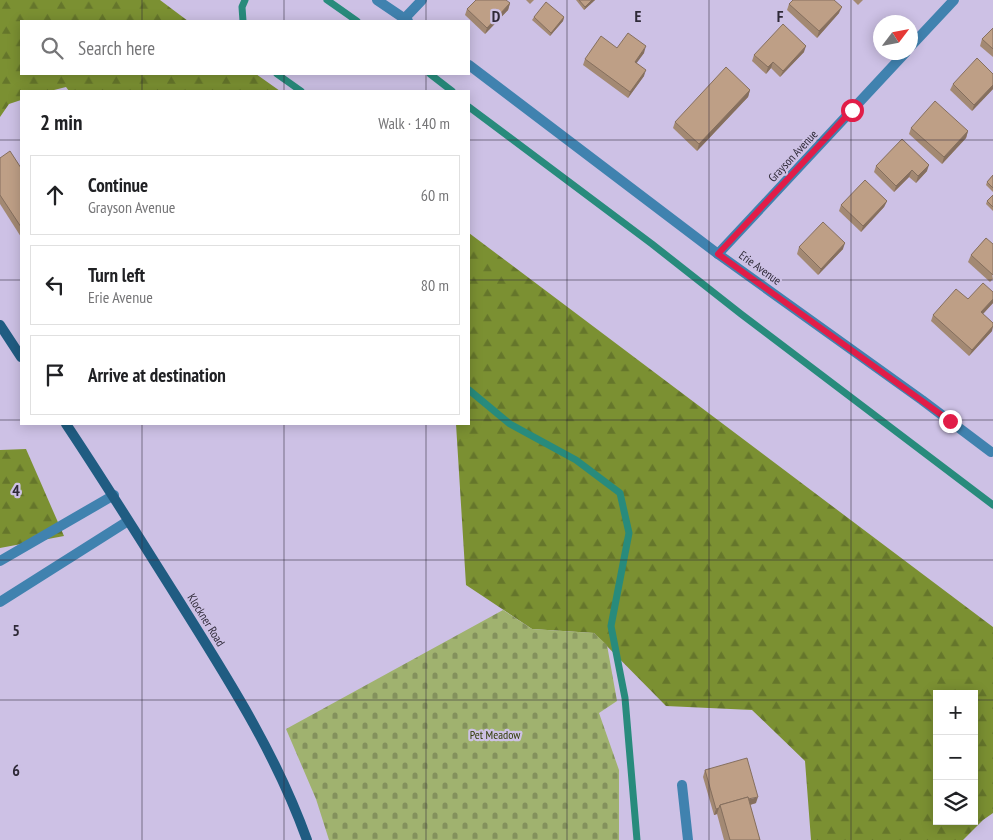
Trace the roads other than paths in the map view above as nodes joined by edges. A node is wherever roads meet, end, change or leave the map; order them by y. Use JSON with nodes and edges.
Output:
{"nodes":[{"id":1,"x":377,"y":0,"type":"edge"},
{"id":2,"x":422,"y":0,"type":"edge"},
{"id":3,"x":954,"y":0,"type":"edge"},
{"id":4,"x":406,"y":20,"type":"edge"},
{"id":5,"x":918,"y":38,"type":"edge"},
{"id":6,"x":899,"y":60,"type":"edge"},
{"id":7,"x":470,"y":66,"type":"edge"},
{"id":8,"x":718,"y":254,"type":"junction"},
{"id":9,"x":0,"y":325,"type":"edge"},
{"id":10,"x":20,"y":355,"type":"edge"},
{"id":11,"x":67,"y":425,"type":"edge"},
{"id":12,"x":991,"y":452,"type":"dead end"},
{"id":13,"x":114,"y":495,"type":"junction"},
{"id":14,"x":128,"y":521,"type":"junction"},
{"id":15,"x":0,"y":561,"type":"edge"},
{"id":16,"x":0,"y":602,"type":"edge"},
{"id":17,"x":682,"y":785,"type":"dead end"},
{"id":18,"x":307,"y":840,"type":"edge"},
{"id":19,"x":688,"y":840,"type":"edge"}],
"edges":[{"from":1,"to":4,"type":"street"},
{"from":2,"to":4,"type":"street"},
{"from":3,"to":5,"type":"street"},
{"from":6,"to":8,"type":"street","name":"Grayson Avenue"},
{"from":7,"to":8,"type":"street","name":"Erie Avenue"},
{"from":8,"to":12,"type":"street","name":"Erie Avenue"},
{"from":9,"to":10,"type":"main road"},
{"from":11,"to":13,"type":"main road","name":"Klockner Road"},
{"from":13,"to":14,"type":"main road","name":"Klockner Road"},
{"from":13,"to":15,"type":"street"},
{"from":14,"to":16,"type":"street"},
{"from":14,"to":18,"type":"main road","name":"Klockner Road"},
{"from":17,"to":19,"type":"street"}]}
